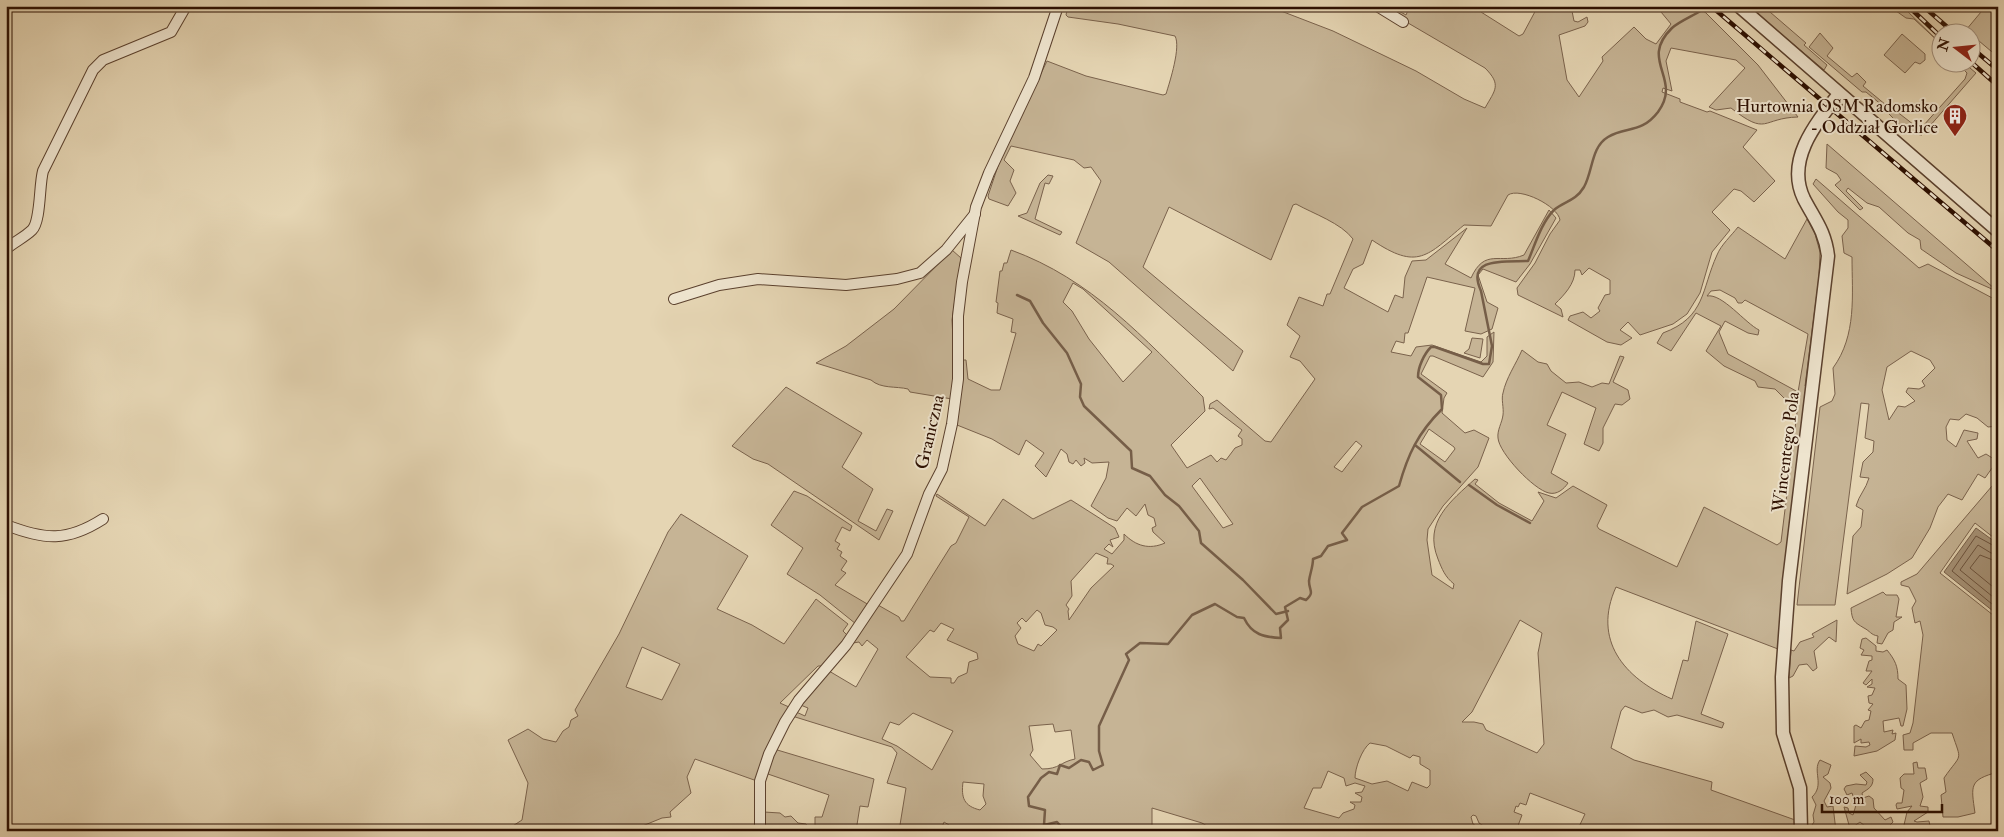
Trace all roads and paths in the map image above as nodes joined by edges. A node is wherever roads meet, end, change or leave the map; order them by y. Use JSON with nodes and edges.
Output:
{"nodes":[{"id":1,"x":186,"y":6,"type":"edge"},
{"id":2,"x":1058,"y":6,"type":"edge"},
{"id":3,"x":1377,"y":6,"type":"edge"},
{"id":4,"x":1739,"y":6,"type":"edge"},
{"id":5,"x":1403,"y":22,"type":"dead end"},
{"id":6,"x":1839,"y":94,"type":"junction"},
{"id":7,"x":975,"y":214,"type":"junction"},
{"id":8,"x":1998,"y":231,"type":"edge"},
{"id":9,"x":6,"y":249,"type":"edge"},
{"id":10,"x":674,"y":299,"type":"dead end"},
{"id":11,"x":103,"y":519,"type":"dead end"},
{"id":12,"x":6,"y":525,"type":"edge"},
{"id":13,"x":760,"y":831,"type":"edge"},
{"id":14,"x":1801,"y":831,"type":"edge"}],
"edges":[{"from":1,"to":9,"type":"street"},
{"from":2,"to":7,"type":"street","name":"Graniczna"},
{"from":3,"to":5,"type":"street"},
{"from":4,"to":6,"type":"street"},
{"from":6,"to":8,"type":"street"},
{"from":6,"to":14,"type":"street","name":"Wincentego Pola"},
{"from":7,"to":10,"type":"street"},
{"from":7,"to":13,"type":"street","name":"Graniczna"},
{"from":11,"to":12,"type":"street"}]}
